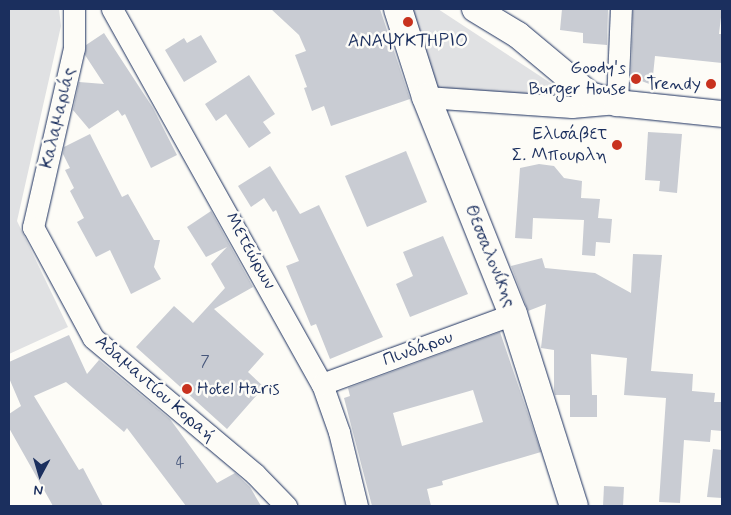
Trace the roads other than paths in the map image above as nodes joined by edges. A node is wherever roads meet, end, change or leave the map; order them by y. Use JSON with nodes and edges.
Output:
{"nodes":[{"id":1,"x":74,"y":9,"type":"edge"},
{"id":2,"x":112,"y":9,"type":"edge"},
{"id":3,"x":398,"y":9,"type":"edge"},
{"id":4,"x":475,"y":9,"type":"edge"},
{"id":5,"x":621,"y":9,"type":"edge"},
{"id":6,"x":426,"y":97,"type":"junction"},
{"id":7,"x":617,"y":103,"type":"junction"},
{"id":8,"x":722,"y":114,"type":"edge"},
{"id":9,"x":34,"y":227,"type":"joint"},
{"id":10,"x":513,"y":314,"type":"junction"},
{"id":11,"x":322,"y":384,"type":"junction"},
{"id":12,"x":286,"y":506,"type":"edge"},
{"id":13,"x":356,"y":506,"type":"edge"},
{"id":14,"x":574,"y":506,"type":"edge"}],
"edges":[{"from":1,"to":9,"type":"street","name":"Καλαμαριάς"},
{"from":2,"to":11,"type":"street","name":"Μετεώρων"},
{"from":3,"to":6,"type":"main road","name":"Θεσσαλονίκης"},
{"from":4,"to":7,"type":"street"},
{"from":5,"to":7,"type":"street"},
{"from":6,"to":7,"type":"street"},
{"from":6,"to":10,"type":"main road","name":"Θεσσαλονίκης"},
{"from":7,"to":8,"type":"street"},
{"from":9,"to":12,"type":"street","name":"Αδαμαντίου Κοραή"},
{"from":10,"to":11,"type":"street","name":"Πινδάρου"},
{"from":10,"to":14,"type":"main road","name":"Θεσσαλονίκης"},
{"from":11,"to":13,"type":"street","name":"Μετεώρων"}]}
